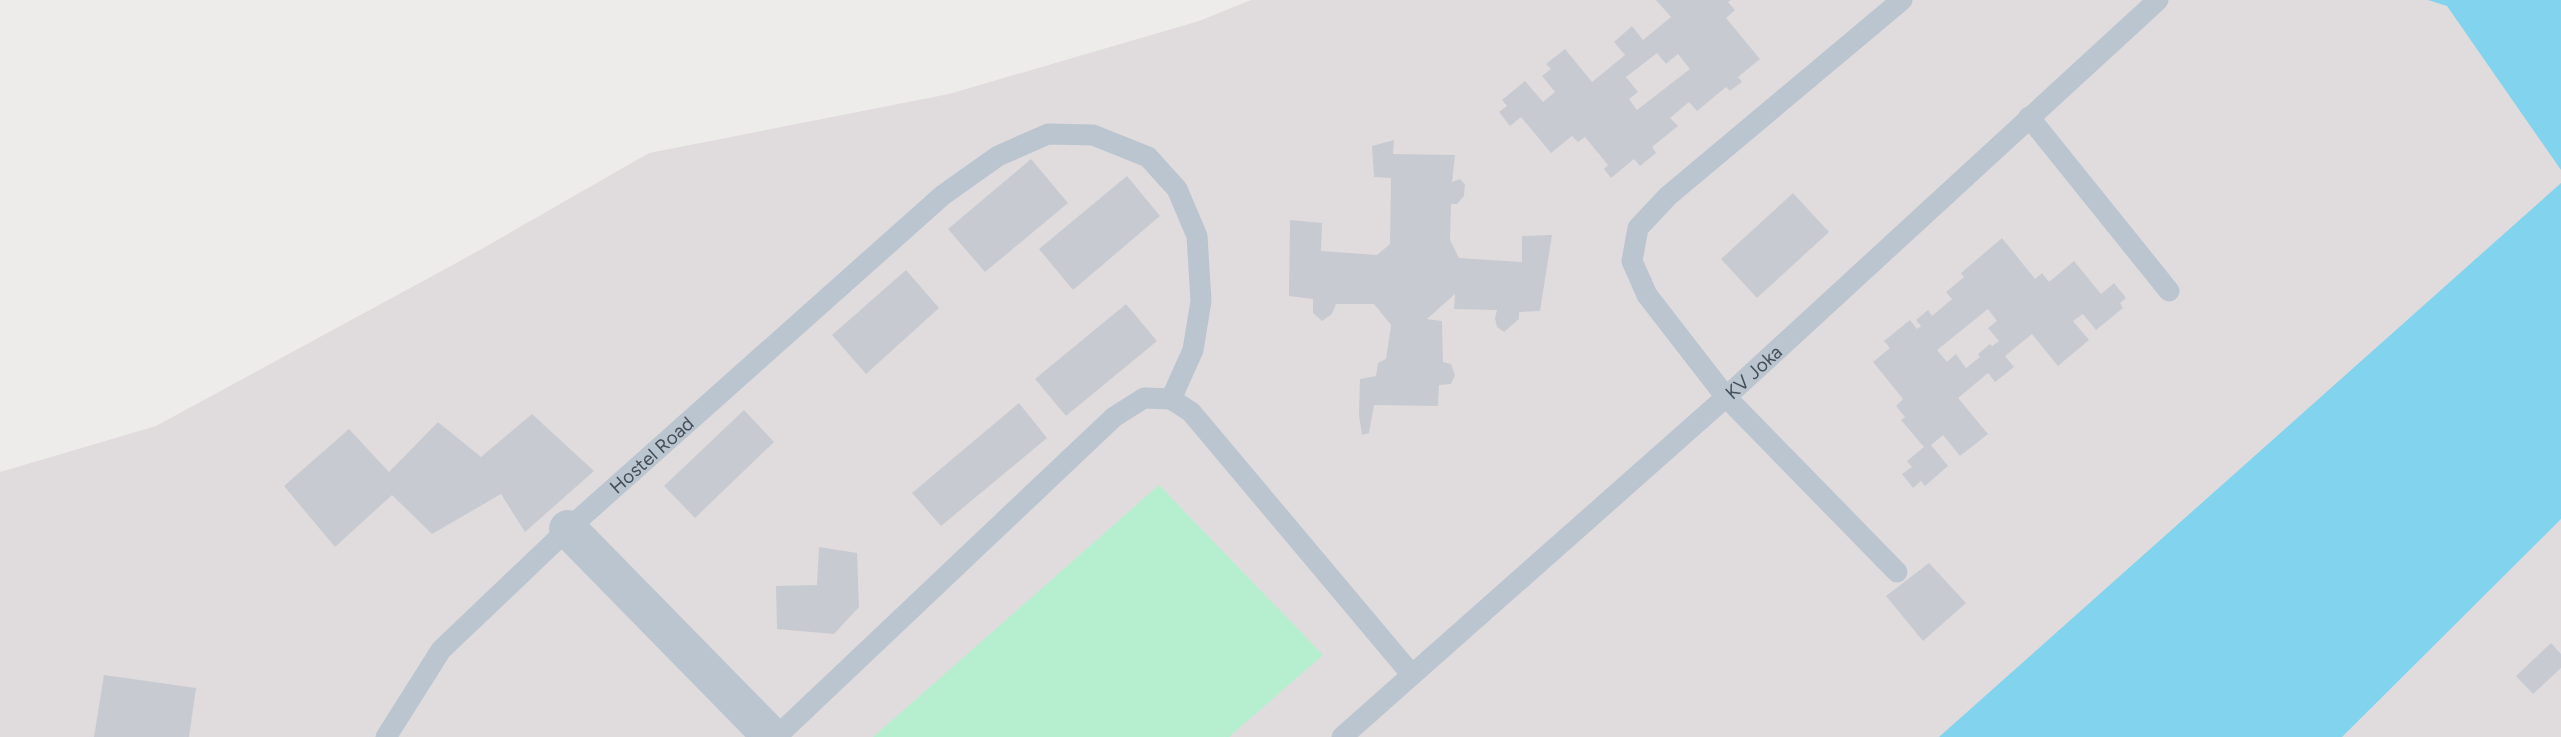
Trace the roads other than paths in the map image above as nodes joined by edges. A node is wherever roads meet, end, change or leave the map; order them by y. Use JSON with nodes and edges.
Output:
{"nodes":[{"id":1,"x":1902,"y":0,"type":"edge"},
{"id":2,"x":2158,"y":0,"type":"edge"},
{"id":3,"x":2029,"y":117,"type":"junction"},
{"id":4,"x":2169,"y":291,"type":"dead end"},
{"id":5,"x":1726,"y":397,"type":"junction"},
{"id":6,"x":1171,"y":399,"type":"junction"},
{"id":7,"x":568,"y":529,"type":"junction"},
{"id":8,"x":1897,"y":572,"type":"dead end"},
{"id":9,"x":1412,"y":675,"type":"junction"},
{"id":10,"x":386,"y":737,"type":"edge"},
{"id":11,"x":774,"y":737,"type":"edge"},
{"id":12,"x":1342,"y":737,"type":"edge"}],
"edges":[{"from":1,"to":5,"type":"lane"},
{"from":2,"to":3,"type":"lane","name":"KV Joka"},
{"from":3,"to":4,"type":"lane"},
{"from":3,"to":5,"type":"lane","name":"KV Joka"},
{"from":5,"to":8,"type":"lane"},
{"from":5,"to":9,"type":"lane","name":"KV Joka"},
{"from":6,"to":7,"type":"lane","name":"Hostel Road"},
{"from":6,"to":9,"type":"lane"},
{"from":6,"to":11,"type":"lane"},
{"from":7,"to":10,"type":"lane","name":"Hostel Road"},
{"from":7,"to":11,"type":"street"},
{"from":9,"to":12,"type":"lane","name":"KV Joka"}]}
